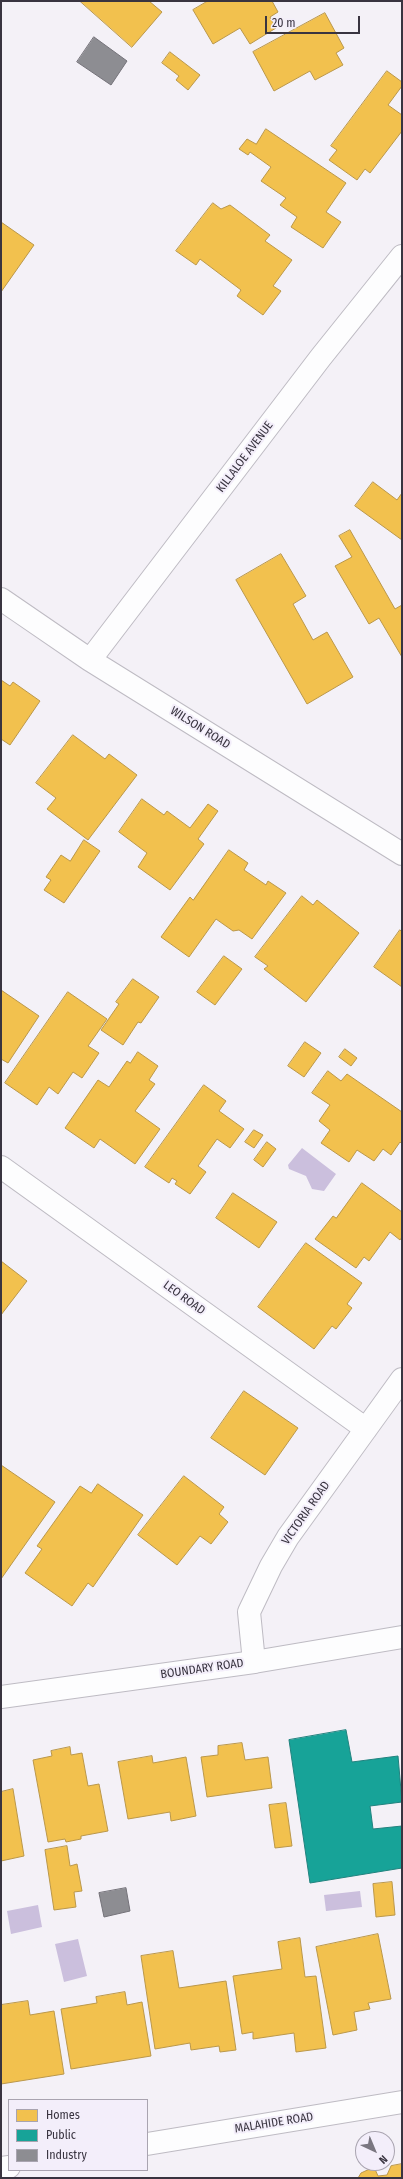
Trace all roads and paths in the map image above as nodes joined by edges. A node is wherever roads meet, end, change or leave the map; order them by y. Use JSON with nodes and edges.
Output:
{"nodes":[{"id":1,"x":402,"y":256,"type":"edge"},
{"id":2,"x":1,"y":599,"type":"edge"},
{"id":3,"x":90,"y":660,"type":"junction"},
{"id":4,"x":402,"y":854,"type":"edge"},
{"id":5,"x":1,"y":1167,"type":"edge"},
{"id":6,"x":402,"y":1379,"type":"edge"},
{"id":7,"x":366,"y":1429,"type":"junction"},
{"id":8,"x":402,"y":1637,"type":"edge"},
{"id":9,"x":254,"y":1662,"type":"junction"},
{"id":10,"x":1,"y":1697,"type":"edge"},
{"id":11,"x":402,"y":2102,"type":"edge"},
{"id":12,"x":148,"y":2144,"type":"edge"}],
"edges":[{"from":1,"to":3,"type":"street","name":"KILLALOE AVENUE"},
{"from":2,"to":3,"type":"street","name":"WILSON ROAD"},
{"from":3,"to":4,"type":"street","name":"WILSON ROAD"},
{"from":5,"to":7,"type":"street","name":"LEO ROAD"},
{"from":6,"to":7,"type":"street","name":"VICTORIA ROAD"},
{"from":7,"to":9,"type":"street","name":"VICTORIA ROAD"},
{"from":8,"to":9,"type":"street","name":"BOUNDARY ROAD"},
{"from":9,"to":10,"type":"street","name":"BOUNDARY ROAD"},
{"from":11,"to":12,"type":"street","name":"MALAHIDE ROAD"}]}
